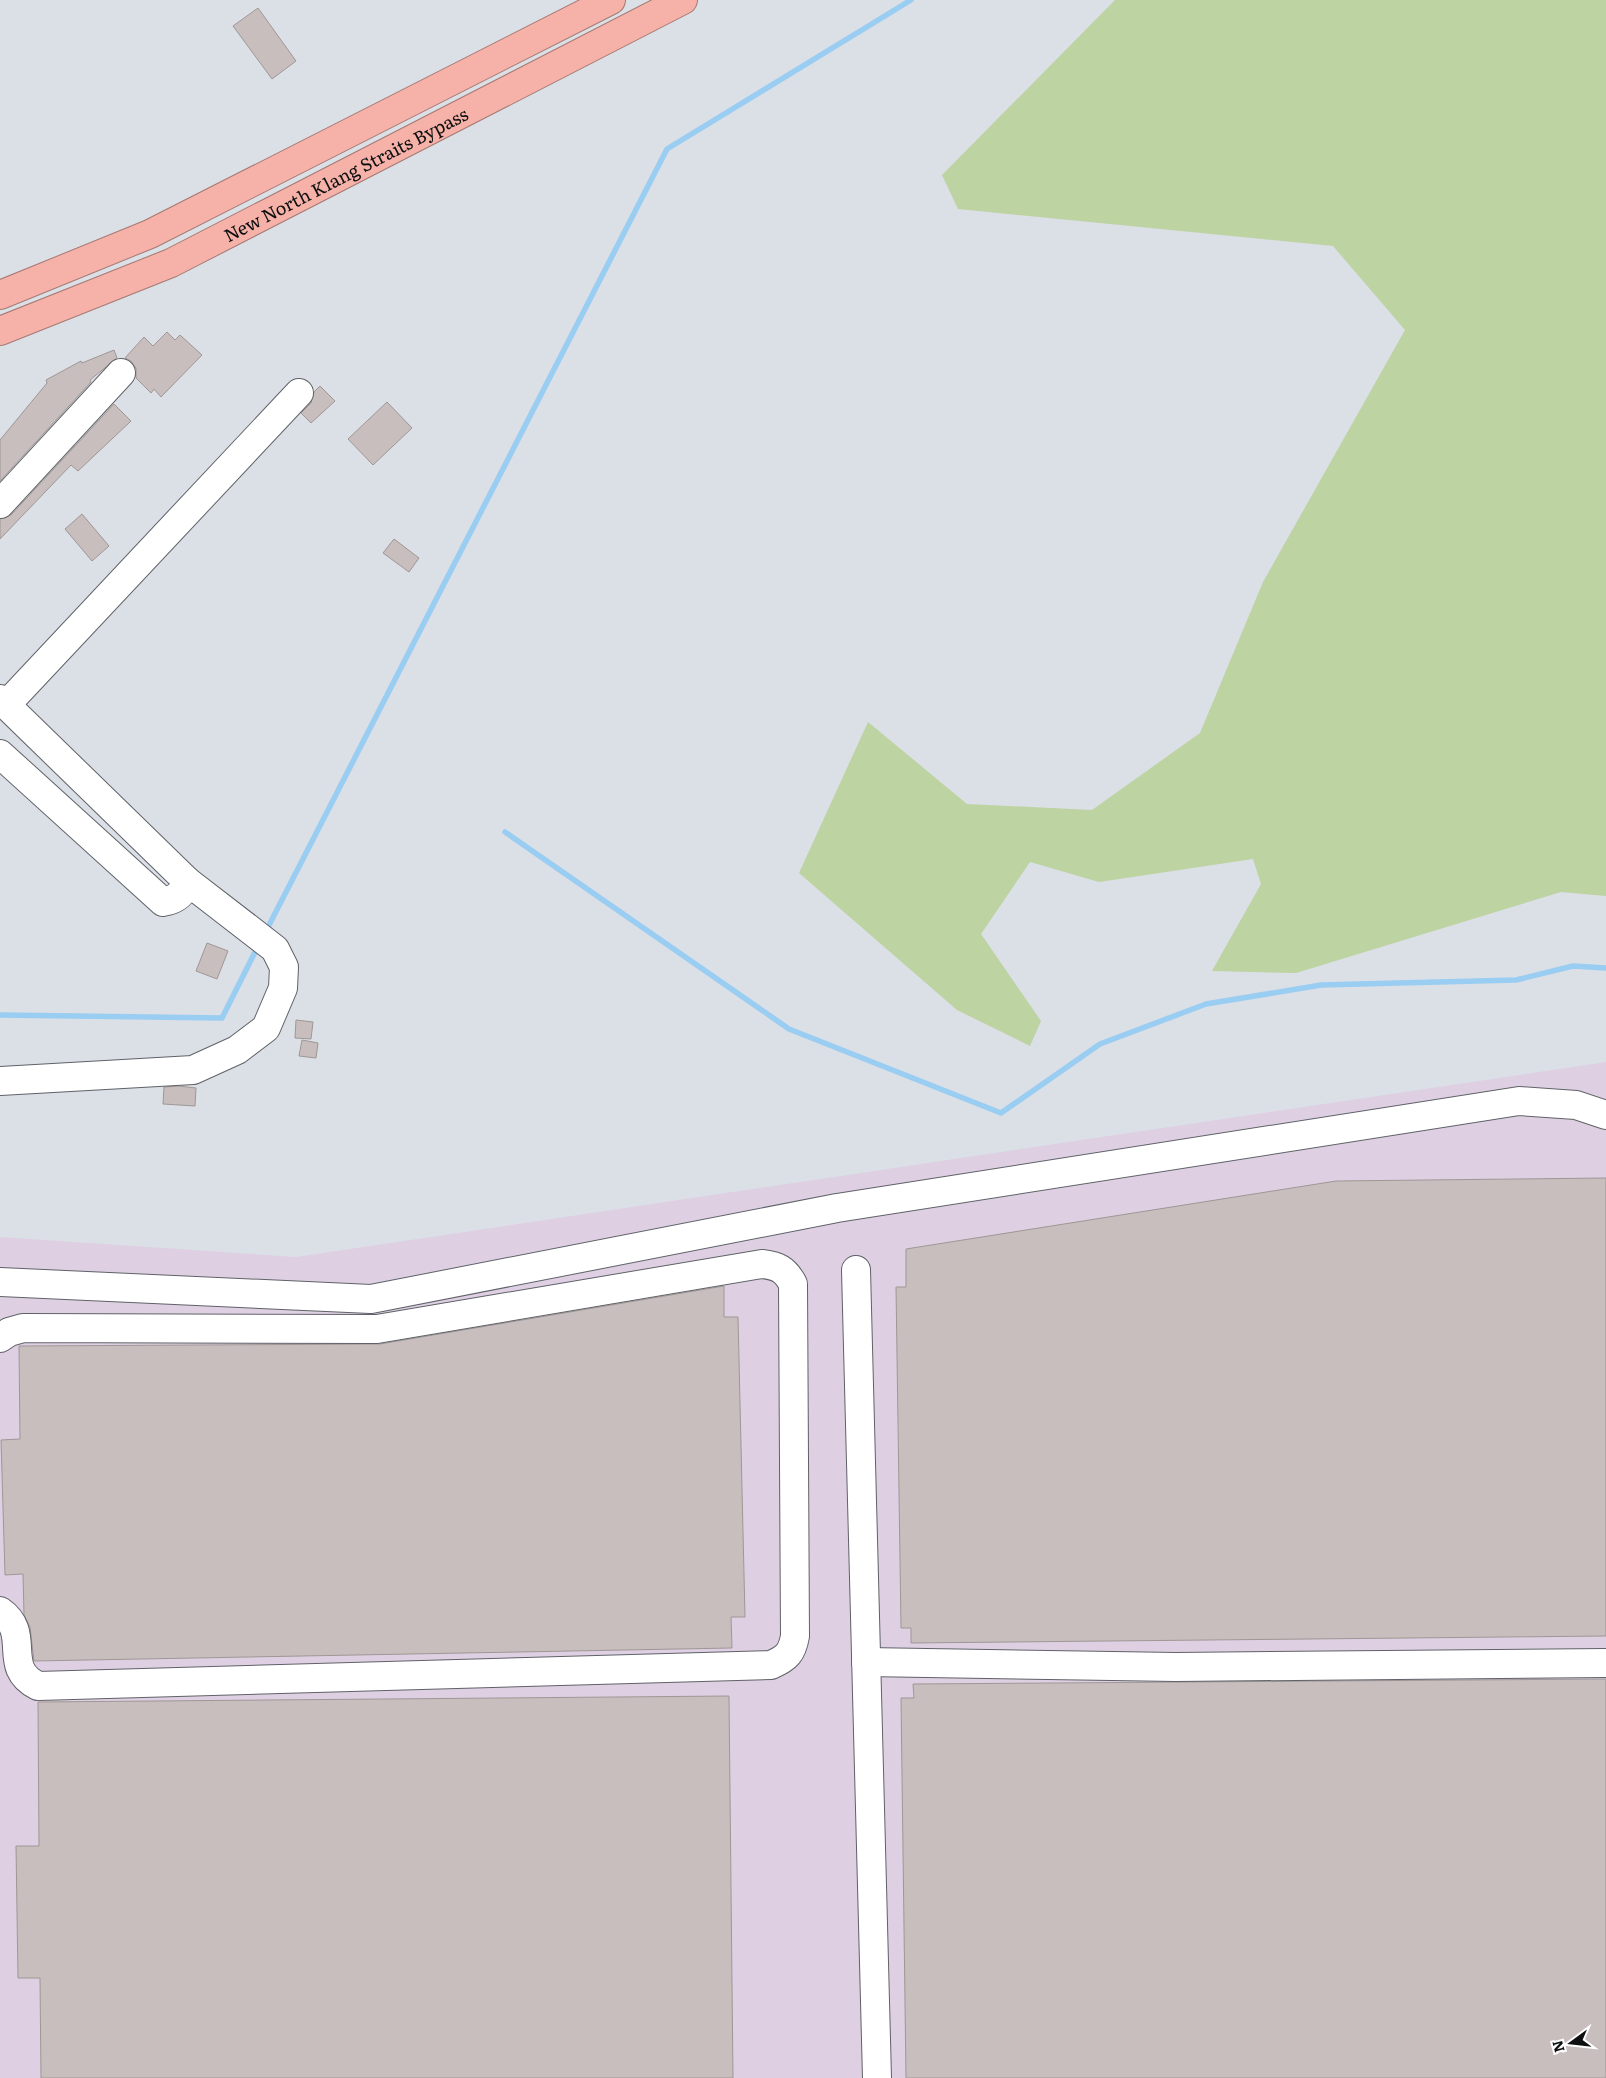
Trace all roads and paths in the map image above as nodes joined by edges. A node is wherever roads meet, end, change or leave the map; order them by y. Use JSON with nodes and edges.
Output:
{"nodes":[{"id":1,"x":610,"y":0,"type":"edge"},
{"id":2,"x":682,"y":0,"type":"edge"},
{"id":3,"x":0,"y":295,"type":"edge"},
{"id":4,"x":0,"y":331,"type":"edge"},
{"id":5,"x":121,"y":373,"type":"dead end"},
{"id":6,"x":300,"y":393,"type":"dead end"},
{"id":7,"x":0,"y":504,"type":"edge"},
{"id":8,"x":3,"y":702,"type":"edge"},
{"id":9,"x":0,"y":754,"type":"edge"},
{"id":10,"x":187,"y":881,"type":"junction"},
{"id":11,"x":0,"y":1081,"type":"edge"},
{"id":12,"x":1606,"y":1115,"type":"edge"},
{"id":13,"x":856,"y":1270,"type":"dead end"},
{"id":14,"x":0,"y":1282,"type":"edge"},
{"id":15,"x":0,"y":1338,"type":"edge"},
{"id":16,"x":0,"y":1611,"type":"edge"},
{"id":17,"x":866,"y":1662,"type":"junction"},
{"id":18,"x":1606,"y":1663,"type":"edge"},
{"id":19,"x":877,"y":2078,"type":"edge"}],
"edges":[{"from":1,"to":3,"type":"highway","name":"New North Klang Straits Bypass"},
{"from":2,"to":4,"type":"highway","name":"New North Klang Straits Bypass"},
{"from":5,"to":7,"type":"street"},
{"from":6,"to":8,"type":"street"},
{"from":8,"to":10,"type":"street"},
{"from":9,"to":10,"type":"street"},
{"from":10,"to":11,"type":"street"},
{"from":12,"to":14,"type":"street"},
{"from":13,"to":17,"type":"street"},
{"from":15,"to":16,"type":"street"},
{"from":17,"to":18,"type":"street"},
{"from":17,"to":19,"type":"street"}]}
